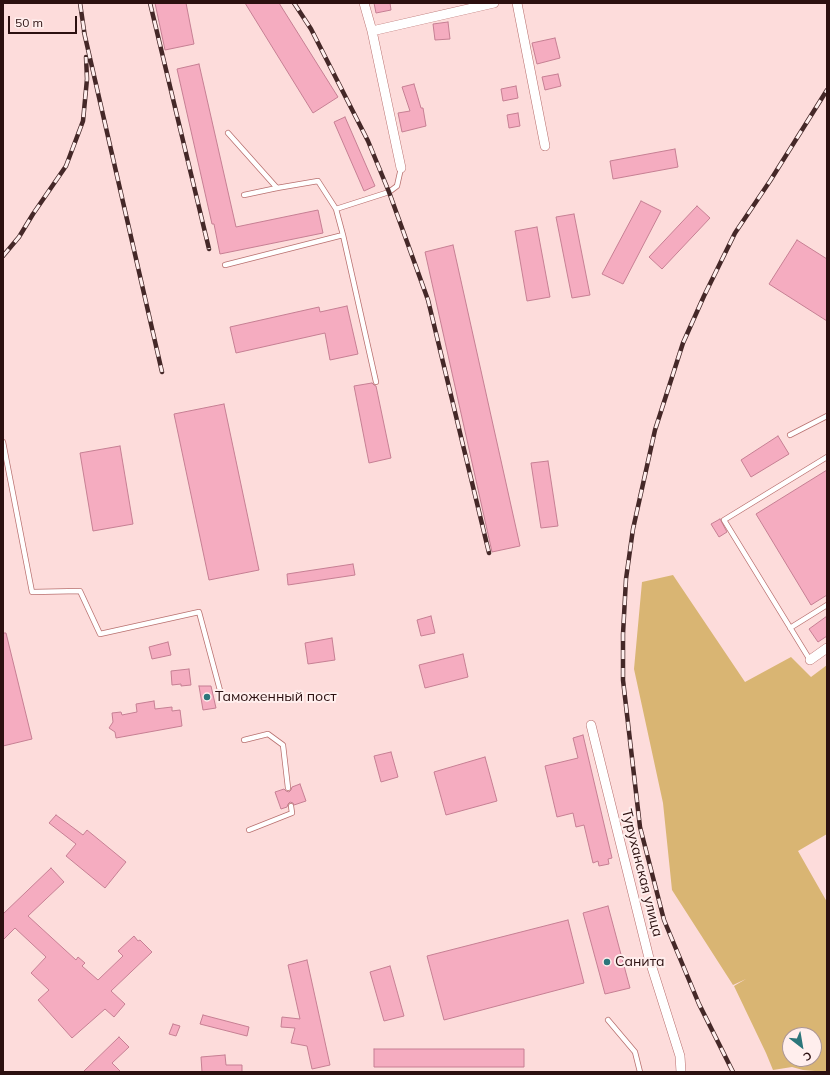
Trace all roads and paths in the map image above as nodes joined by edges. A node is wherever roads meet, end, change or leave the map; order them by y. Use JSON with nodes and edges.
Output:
{"nodes":[{"id":1,"x":364,"y":3,"type":"edge"},
{"id":2,"x":494,"y":3,"type":"edge"},
{"id":3,"x":517,"y":3,"type":"edge"},
{"id":4,"x":372,"y":31,"type":"junction"},
{"id":5,"x":228,"y":133,"type":"dead end"},
{"id":6,"x":545,"y":146,"type":"dead end"},
{"id":7,"x":401,"y":168,"type":"joint"},
{"id":8,"x":277,"y":188,"type":"junction"},
{"id":9,"x":244,"y":195,"type":"dead end"},
{"id":10,"x":336,"y":209,"type":"junction"},
{"id":11,"x":343,"y":234,"type":"junction"},
{"id":12,"x":225,"y":265,"type":"dead end"},
{"id":13,"x":376,"y":382,"type":"dead end"},
{"id":14,"x":827,"y":416,"type":"edge"},
{"id":15,"x":790,"y":435,"type":"dead end"},
{"id":16,"x":3,"y":442,"type":"edge"},
{"id":17,"x":827,"y":457,"type":"edge"},
{"id":18,"x":827,"y":605,"type":"edge"},
{"id":19,"x":790,"y":628,"type":"junction"},
{"id":20,"x":827,"y":648,"type":"edge"},
{"id":21,"x":810,"y":660,"type":"joint"},
{"id":22,"x":221,"y":694,"type":"dead end"},
{"id":23,"x":591,"y":725,"type":"dead end"},
{"id":24,"x":244,"y":740,"type":"dead end"},
{"id":25,"x":288,"y":788,"type":"dead end"},
{"id":26,"x":291,"y":806,"type":"dead end"},
{"id":27,"x":249,"y":830,"type":"dead end"},
{"id":28,"x":608,"y":1020,"type":"dead end"},
{"id":29,"x":640,"y":1072,"type":"edge"},
{"id":30,"x":681,"y":1072,"type":"edge"}],
"edges":[{"from":1,"to":4,"type":"street"},
{"from":2,"to":4,"type":"street"},
{"from":3,"to":6,"type":"street"},
{"from":4,"to":7,"type":"street"},
{"from":5,"to":8,"type":"lane"},
{"from":7,"to":10,"type":"lane"},
{"from":8,"to":9,"type":"lane"},
{"from":8,"to":10,"type":"lane"},
{"from":10,"to":11,"type":"lane"},
{"from":11,"to":12,"type":"lane"},
{"from":11,"to":13,"type":"lane"},
{"from":14,"to":15,"type":"lane"},
{"from":16,"to":22,"type":"lane"},
{"from":17,"to":19,"type":"lane"},
{"from":18,"to":19,"type":"lane"},
{"from":19,"to":21,"type":"lane"},
{"from":20,"to":21,"type":"street"},
{"from":23,"to":30,"type":"street","name":"Туруханская улица"},
{"from":24,"to":25,"type":"lane"},
{"from":26,"to":27,"type":"lane"},
{"from":28,"to":29,"type":"lane"}]}
